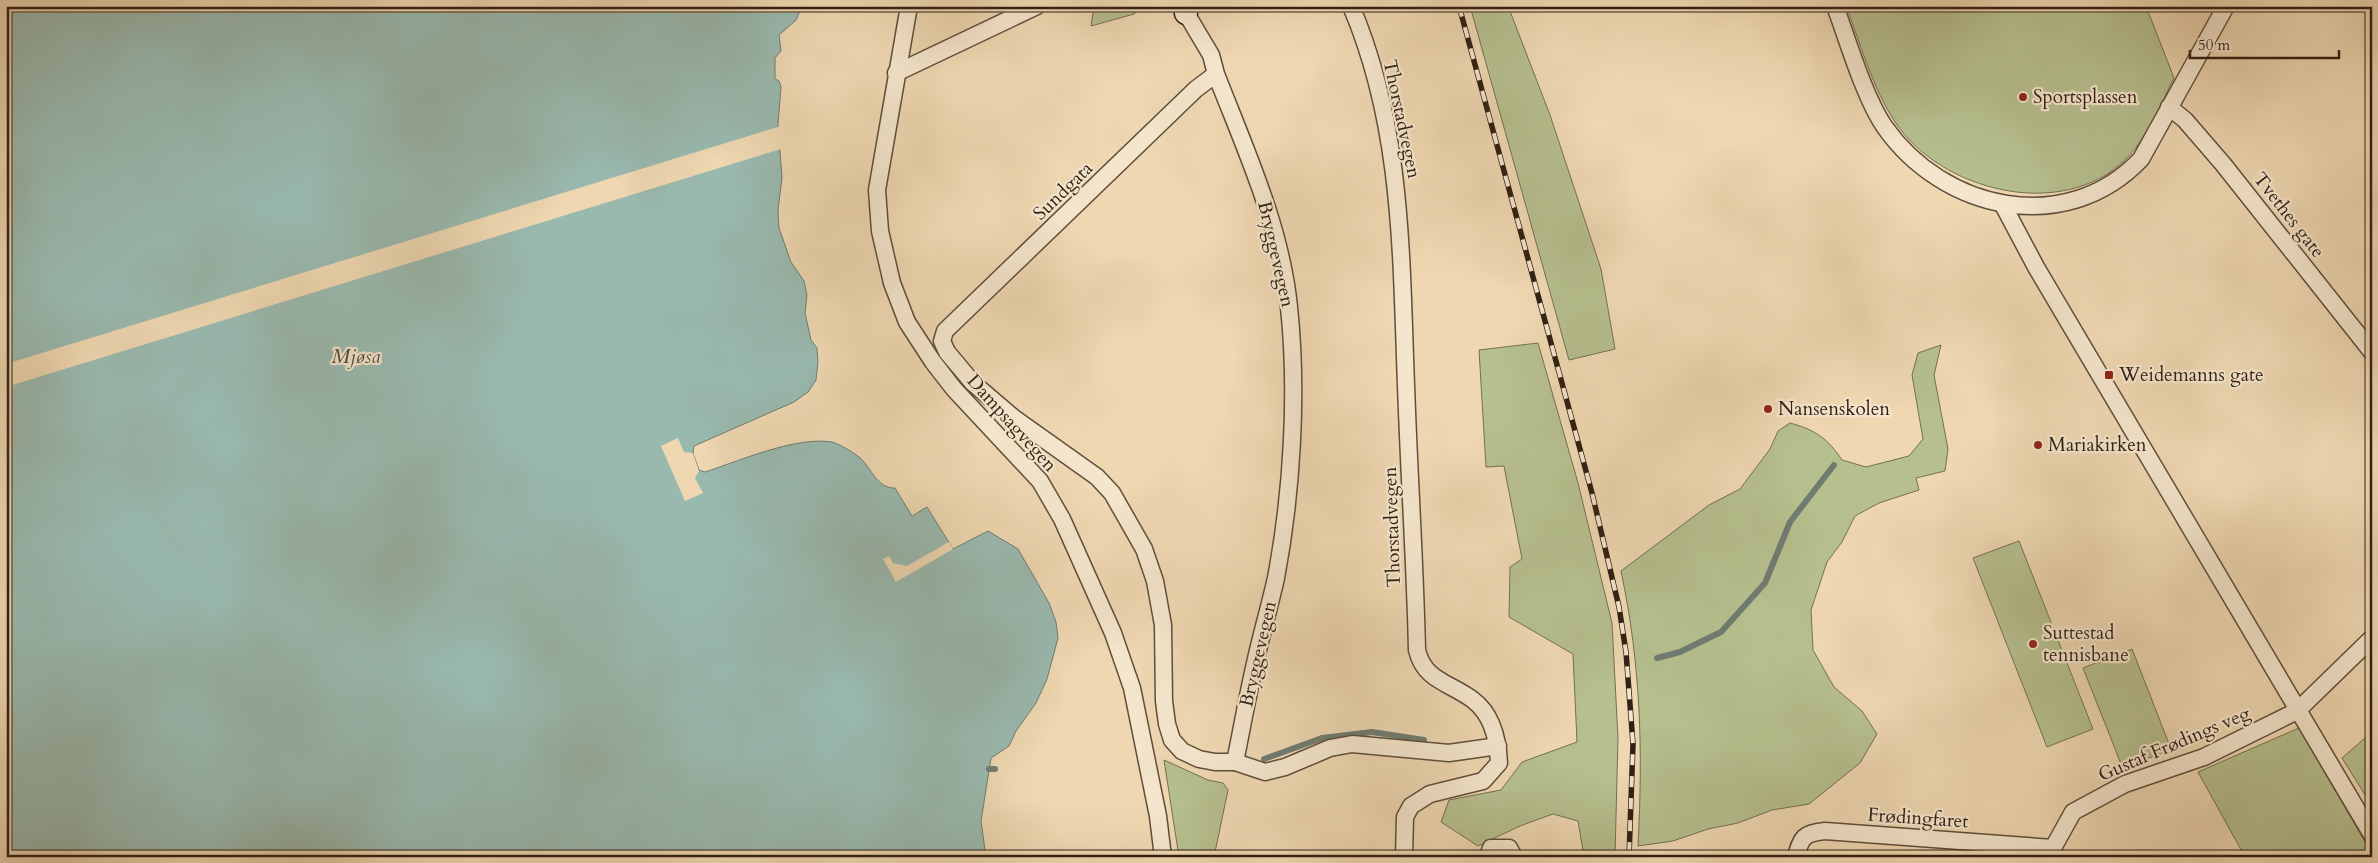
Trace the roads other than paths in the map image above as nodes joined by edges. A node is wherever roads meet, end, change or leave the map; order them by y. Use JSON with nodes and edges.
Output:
{"nodes":[{"id":1,"x":908,"y":6,"type":"edge"},
{"id":2,"x":1036,"y":6,"type":"edge"},
{"id":3,"x":1351,"y":6,"type":"edge"},
{"id":4,"x":1835,"y":6,"type":"edge"},
{"id":5,"x":2226,"y":6,"type":"edge"},
{"id":6,"x":1186,"y":10,"type":"edge"},
{"id":7,"x":896,"y":74,"type":"junction"},
{"id":8,"x":1216,"y":74,"type":"junction"},
{"id":9,"x":2169,"y":107,"type":"junction"},
{"id":10,"x":2003,"y":205,"type":"junction"},
{"id":11,"x":2372,"y":352,"type":"edge"},
{"id":12,"x":2372,"y":638,"type":"edge"},
{"id":13,"x":2297,"y":711,"type":"junction"},
{"id":14,"x":1498,"y":746,"type":"junction"},
{"id":15,"x":1235,"y":762,"type":"junction"},
{"id":16,"x":2372,"y":835,"type":"edge"},
{"id":17,"x":2050,"y":852,"type":"edge"},
{"id":18,"x":1163,"y":857,"type":"edge"},
{"id":19,"x":1404,"y":857,"type":"edge"},
{"id":20,"x":1488,"y":857,"type":"edge"},
{"id":21,"x":1514,"y":857,"type":"edge"},
{"id":22,"x":1796,"y":857,"type":"edge"}],
"edges":[{"from":1,"to":7,"type":"street","name":"Dampsagvegen"},
{"from":2,"to":7,"type":"street"},
{"from":3,"to":14,"type":"street","name":"Thorstadvegen"},
{"from":4,"to":10,"type":"street"},
{"from":5,"to":9,"type":"street"},
{"from":6,"to":8,"type":"street","name":"Bryggevegen"},
{"from":7,"to":18,"type":"street","name":"Dampsagvegen"},
{"from":8,"to":15,"type":"street","name":"Bryggevegen"},
{"from":8,"to":15,"type":"street","name":"Sundgata"},
{"from":9,"to":10,"type":"street"},
{"from":9,"to":11,"type":"street","name":"Tvethes gate"},
{"from":10,"to":13,"type":"street"},
{"from":12,"to":13,"type":"street","name":"Gustaf Frødings veg"},
{"from":13,"to":16,"type":"street"},
{"from":13,"to":17,"type":"street","name":"Gustaf Frødings veg"},
{"from":14,"to":15,"type":"street"},
{"from":14,"to":19,"type":"street"},
{"from":17,"to":22,"type":"street","name":"Frødingfaret"},
{"from":20,"to":21,"type":"street"}]}
